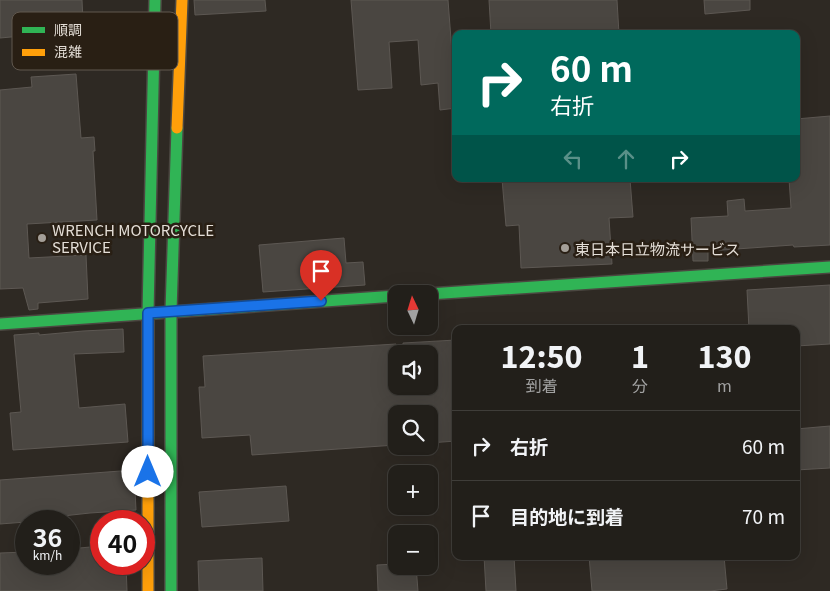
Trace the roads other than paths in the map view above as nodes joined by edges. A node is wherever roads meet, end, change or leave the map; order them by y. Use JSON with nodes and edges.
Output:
{"nodes":[{"id":1,"x":182,"y":0,"type":"edge"},
{"id":2,"x":153,"y":70,"type":"edge"},
{"id":3,"x":830,"y":267,"type":"edge"},
{"id":4,"x":438,"y":293,"type":"edge"},
{"id":5,"x":388,"y":297,"type":"edge"},
{"id":6,"x":171,"y":312,"type":"junction"},
{"id":7,"x":148,"y":313,"type":"junction"},
{"id":8,"x":0,"y":324,"type":"edge"},
{"id":9,"x":148,"y":591,"type":"edge"},
{"id":10,"x":171,"y":591,"type":"edge"}],
"edges":[{"from":1,"to":6,"type":"street"},
{"from":2,"to":7,"type":"street"},
{"from":3,"to":4,"type":"street"},
{"from":5,"to":6,"type":"street"},
{"from":6,"to":7,"type":"street"},
{"from":6,"to":10,"type":"street"},
{"from":7,"to":8,"type":"street"},
{"from":7,"to":9,"type":"street"}]}
